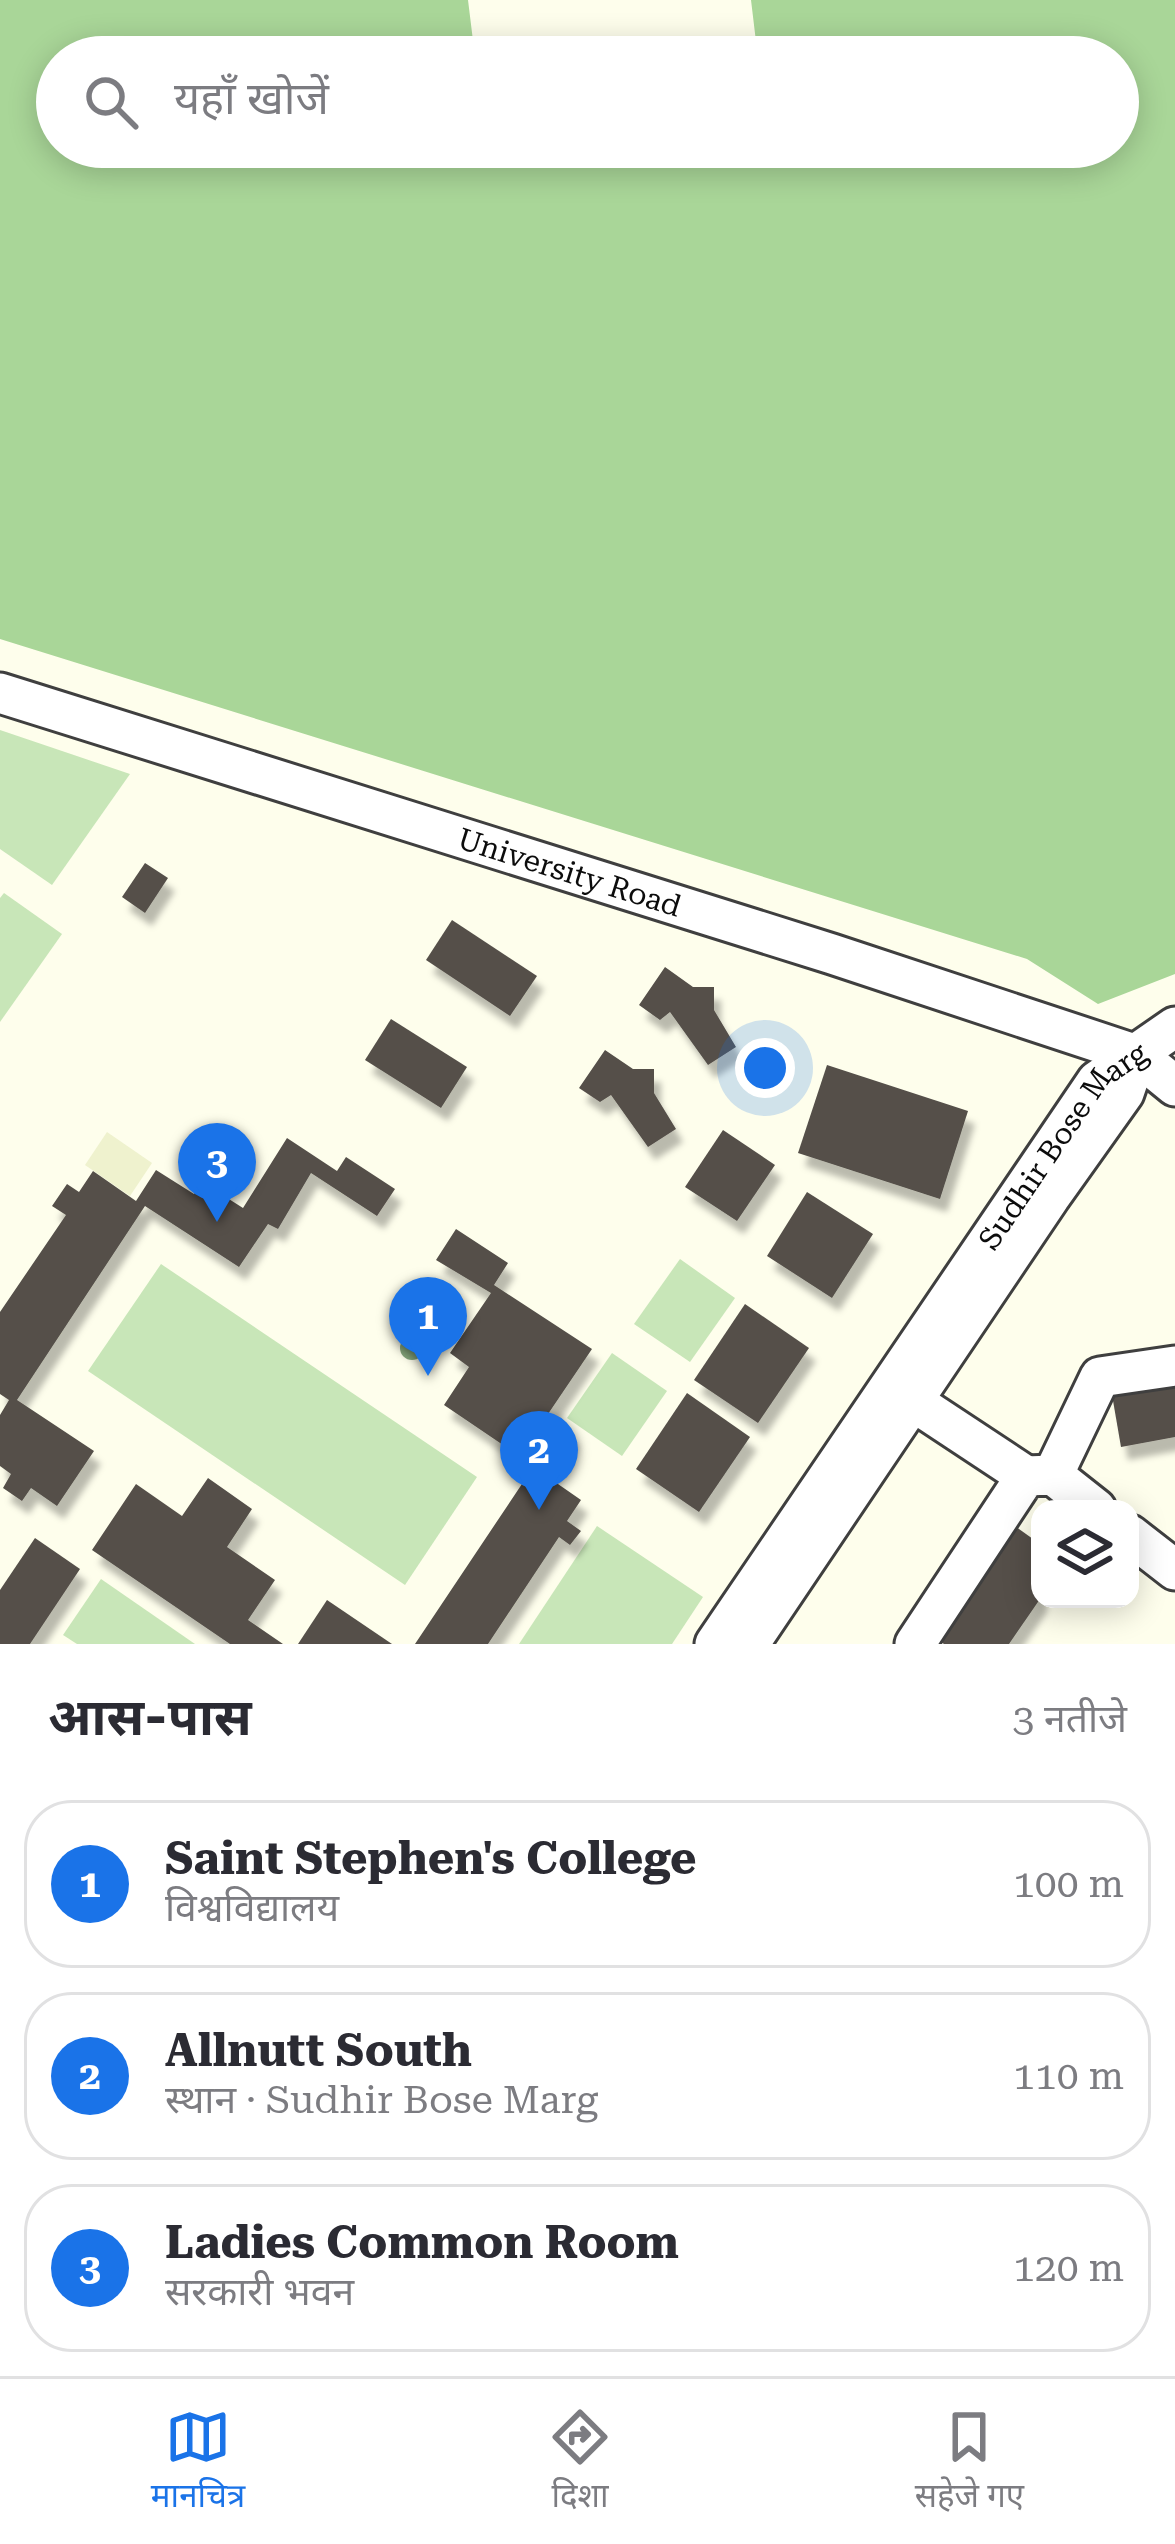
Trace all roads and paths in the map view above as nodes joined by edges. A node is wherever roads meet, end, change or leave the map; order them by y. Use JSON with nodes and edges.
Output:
{"nodes":[{"id":1,"x":0,"y":693,"type":"edge"},
{"id":2,"x":1175,"y":1027,"type":"edge"},
{"id":3,"x":1137,"y":1054,"type":"junction"},
{"id":4,"x":1175,"y":1086,"type":"edge"},
{"id":5,"x":1175,"y":1366,"type":"edge"},
{"id":6,"x":914,"y":1402,"type":"junction"},
{"id":7,"x":1039,"y":1476,"type":"junction"},
{"id":8,"x":1080,"y":1500,"type":"edge"},
{"id":9,"x":1139,"y":1542,"type":"edge"},
{"id":10,"x":1175,"y":1570,"type":"edge"},
{"id":11,"x":715,"y":1644,"type":"edge"},
{"id":12,"x":749,"y":1644,"type":"edge"},
{"id":13,"x":914,"y":1644,"type":"edge"}],
"edges":[{"from":1,"to":3,"type":"street","name":"University Road"},
{"from":2,"to":3,"type":"street"},
{"from":3,"to":4,"type":"street"},
{"from":3,"to":6,"type":"street","name":"Sudhir Bose Marg"},
{"from":3,"to":11,"type":"street","name":"Sudhir Bose Marg"},
{"from":5,"to":7,"type":"street"},
{"from":6,"to":7,"type":"street"},
{"from":6,"to":12,"type":"street","name":"Sudhir Bose Marg"},
{"from":7,"to":8,"type":"street"},
{"from":7,"to":13,"type":"street"},
{"from":9,"to":10,"type":"street"}]}
